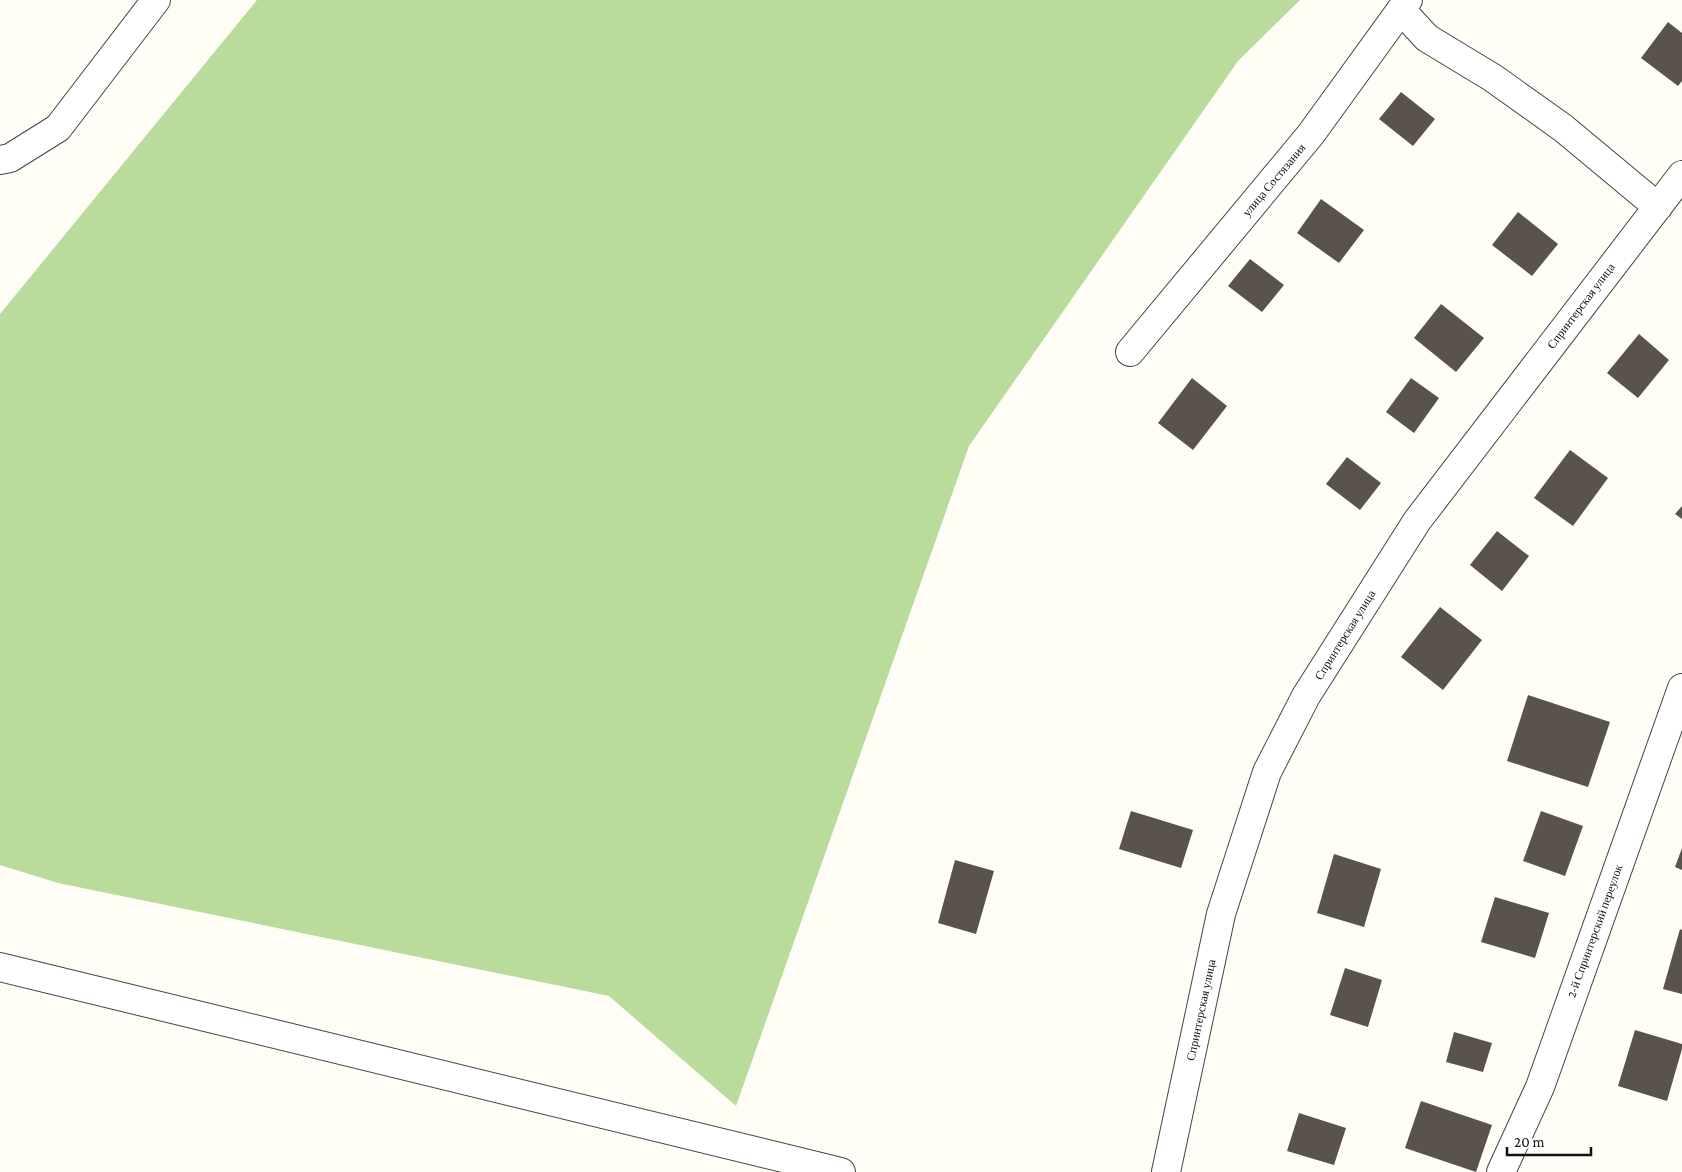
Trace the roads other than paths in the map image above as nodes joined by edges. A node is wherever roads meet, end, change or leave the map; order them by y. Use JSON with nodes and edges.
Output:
{"nodes":[{"id":1,"x":156,"y":0,"type":"edge"},
{"id":2,"x":1404,"y":5,"type":"edge"},
{"id":3,"x":0,"y":160,"type":"edge"},
{"id":4,"x":1682,"y":175,"type":"edge"},
{"id":5,"x":1658,"y":206,"type":"junction"},
{"id":6,"x":1130,"y":352,"type":"dead end"},
{"id":7,"x":1682,"y":688,"type":"edge"},
{"id":8,"x":0,"y":967,"type":"edge"},
{"id":9,"x":841,"y":1172,"type":"edge"},
{"id":10,"x":1166,"y":1172,"type":"edge"},
{"id":11,"x":1501,"y":1172,"type":"edge"}],
"edges":[{"from":1,"to":3,"type":"street"},
{"from":2,"to":5,"type":"street"},
{"from":2,"to":6,"type":"street","name":"улица Состязания"},
{"from":4,"to":5,"type":"street","name":"Спринтерская улица"},
{"from":5,"to":10,"type":"street","name":"Спринтерская улица"},
{"from":7,"to":11,"type":"street","name":"2-й Спринтерский переулок"},
{"from":8,"to":9,"type":"street"}]}
